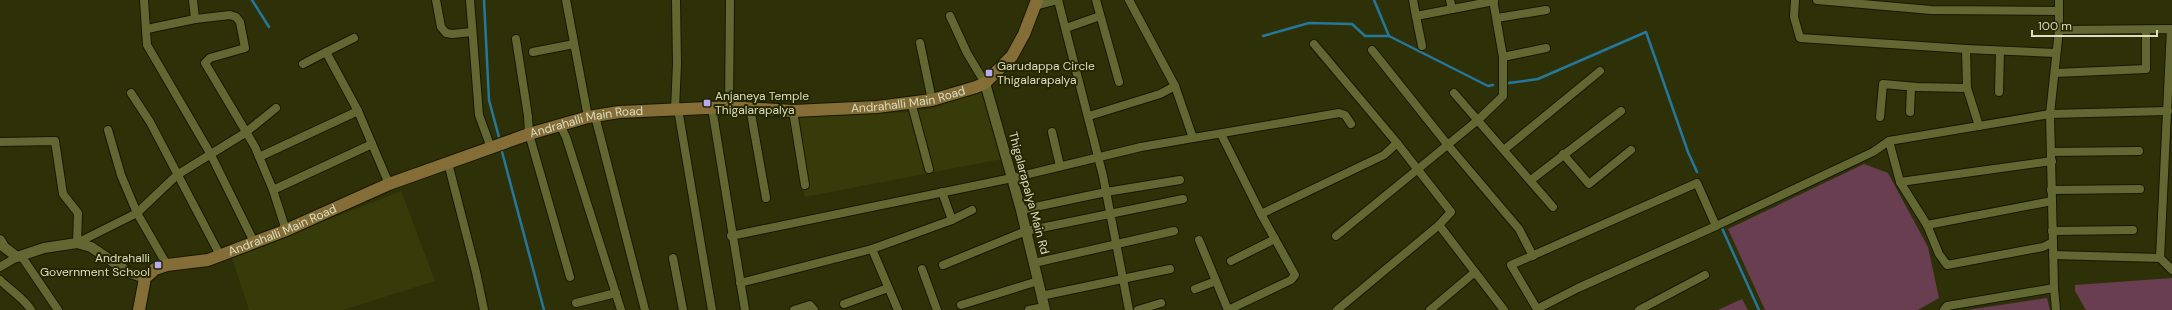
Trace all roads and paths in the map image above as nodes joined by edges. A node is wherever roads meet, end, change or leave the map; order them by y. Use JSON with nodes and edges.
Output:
{"nodes":[{"id":1,"x":144,"y":0,"type":"edge"},
{"id":2,"x":193,"y":0,"type":"edge"},
{"id":3,"x":436,"y":0,"type":"edge"},
{"id":4,"x":470,"y":0,"type":"edge"},
{"id":5,"x":566,"y":0,"type":"edge"},
{"id":6,"x":676,"y":0,"type":"edge"},
{"id":7,"x":730,"y":0,"type":"edge"},
{"id":8,"x":1058,"y":0,"type":"edge"},
{"id":9,"x":1096,"y":0,"type":"edge"},
{"id":10,"x":1129,"y":0,"type":"edge"},
{"id":11,"x":1413,"y":0,"type":"edge"},
{"id":12,"x":1450,"y":0,"type":"edge"},
{"id":13,"x":1795,"y":0,"type":"edge"},
{"id":14,"x":1816,"y":0,"type":"edge"},
{"id":15,"x":2059,"y":0,"type":"edge"},
{"id":16,"x":1493,"y":1,"type":"edge"},
{"id":17,"x":1036,"y":3,"type":"edge"},
{"id":18,"x":1452,"y":9,"type":"junction"},
{"id":19,"x":1546,"y":10,"type":"dead end"},
{"id":20,"x":2059,"y":11,"type":"junction"},
{"id":21,"x":950,"y":16,"type":"dead end"},
{"id":22,"x":1100,"y":16,"type":"junction"},
{"id":23,"x":1416,"y":16,"type":"junction"},
{"id":24,"x":1497,"y":18,"type":"junction"},
{"id":25,"x":195,"y":19,"type":"junction"},
{"id":26,"x":1066,"y":28,"type":"junction"},
{"id":27,"x":147,"y":29,"type":"junction"},
{"id":28,"x":2059,"y":30,"type":"junction"},
{"id":29,"x":2146,"y":30,"type":"junction"},
{"id":30,"x":472,"y":32,"type":"junction"},
{"id":31,"x":354,"y":38,"type":"dead end"},
{"id":32,"x":516,"y":39,"type":"dead end"},
{"id":33,"x":920,"y":43,"type":"dead end"},
{"id":34,"x":574,"y":44,"type":"junction"},
{"id":35,"x":1314,"y":44,"type":"dead end"},
{"id":36,"x":1422,"y":46,"type":"dead end"},
{"id":37,"x":1546,"y":48,"type":"dead end"},
{"id":38,"x":1966,"y":49,"type":"junction"},
{"id":39,"x":1372,"y":50,"type":"dead end"},
{"id":40,"x":2000,"y":51,"type":"junction"},
{"id":41,"x":326,"y":52,"type":"junction"},
{"id":42,"x":533,"y":52,"type":"dead end"},
{"id":43,"x":2056,"y":53,"type":"junction"},
{"id":44,"x":1503,"y":57,"type":"junction"},
{"id":45,"x":303,"y":64,"type":"dead end"},
{"id":46,"x":1600,"y":71,"type":"dead end"},
{"id":47,"x":2055,"y":73,"type":"junction"},
{"id":48,"x":1119,"y":82,"type":"dead end"},
{"id":49,"x":985,"y":83,"type":"junction"},
{"id":50,"x":1175,"y":86,"type":"junction"},
{"id":51,"x":1911,"y":87,"type":"junction"},
{"id":52,"x":1967,"y":88,"type":"junction"},
{"id":53,"x":131,"y":92,"type":"dead end"},
{"id":54,"x":1998,"y":92,"type":"dead end"},
{"id":55,"x":1454,"y":93,"type":"dead end"},
{"id":56,"x":932,"y":100,"type":"junction"},
{"id":57,"x":911,"y":102,"type":"junction"},
{"id":58,"x":729,"y":107,"type":"junction"},
{"id":59,"x":276,"y":108,"type":"dead end"},
{"id":60,"x":712,"y":108,"type":"junction"},
{"id":61,"x":750,"y":108,"type":"junction"},
{"id":62,"x":677,"y":109,"type":"junction"},
{"id":63,"x":358,"y":111,"type":"junction"},
{"id":64,"x":793,"y":111,"type":"junction"},
{"id":65,"x":1621,"y":111,"type":"dead end"},
{"id":66,"x":2168,"y":111,"type":"junction"},
{"id":67,"x":1910,"y":112,"type":"dead end"},
{"id":68,"x":2050,"y":114,"type":"junction"},
{"id":69,"x":1089,"y":116,"type":"junction"},
{"id":70,"x":592,"y":117,"type":"junction"},
{"id":71,"x":1880,"y":117,"type":"dead end"},
{"id":72,"x":1478,"y":120,"type":"junction"},
{"id":73,"x":1351,"y":124,"type":"dead end"},
{"id":74,"x":560,"y":125,"type":"junction"},
{"id":75,"x":1979,"y":126,"type":"junction"},
{"id":76,"x":108,"y":130,"type":"dead end"},
{"id":77,"x":1052,"y":132,"type":"dead end"},
{"id":78,"x":246,"y":133,"type":"junction"},
{"id":79,"x":529,"y":134,"type":"junction"},
{"id":80,"x":1221,"y":134,"type":"junction"},
{"id":81,"x":1193,"y":138,"type":"junction"},
{"id":82,"x":1888,"y":141,"type":"junction"},
{"id":83,"x":0,"y":142,"type":"edge"},
{"id":84,"x":1397,"y":143,"type":"junction"},
{"id":85,"x":372,"y":144,"type":"junction"},
{"id":86,"x":1447,"y":144,"type":"junction"},
{"id":87,"x":497,"y":145,"type":"junction"},
{"id":88,"x":1505,"y":149,"type":"junction"},
{"id":89,"x":1631,"y":150,"type":"dead end"},
{"id":90,"x":2139,"y":151,"type":"dead end"},
{"id":91,"x":210,"y":153,"type":"junction"},
{"id":92,"x":1563,"y":154,"type":"junction"},
{"id":93,"x":1098,"y":156,"type":"junction"},
{"id":94,"x":259,"y":157,"type":"junction"},
{"id":95,"x":2052,"y":157,"type":"junction"},
{"id":96,"x":448,"y":163,"type":"junction"},
{"id":97,"x":1060,"y":166,"type":"junction"},
{"id":98,"x":929,"y":169,"type":"dead end"},
{"id":99,"x":1418,"y":169,"type":"junction"},
{"id":100,"x":177,"y":175,"type":"junction"},
{"id":101,"x":1012,"y":178,"type":"junction"},
{"id":102,"x":1180,"y":180,"type":"dead end"},
{"id":103,"x":1530,"y":180,"type":"junction"},
{"id":104,"x":1900,"y":182,"type":"junction"},
{"id":105,"x":389,"y":184,"type":"junction"},
{"id":106,"x":804,"y":185,"type":"dead end"},
{"id":107,"x":2140,"y":189,"type":"dead end"},
{"id":108,"x":272,"y":190,"type":"junction"},
{"id":109,"x":2051,"y":190,"type":"junction"},
{"id":110,"x":942,"y":192,"type":"junction"},
{"id":111,"x":1106,"y":192,"type":"junction"},
{"id":112,"x":766,"y":198,"type":"dead end"},
{"id":113,"x":1183,"y":199,"type":"dead end"},
{"id":114,"x":2052,"y":201,"type":"junction"},
{"id":115,"x":1554,"y":207,"type":"dead end"},
{"id":116,"x":972,"y":210,"type":"dead end"},
{"id":117,"x":1021,"y":210,"type":"junction"},
{"id":118,"x":137,"y":213,"type":"junction"},
{"id":119,"x":1111,"y":214,"type":"junction"},
{"id":120,"x":1261,"y":214,"type":"junction"},
{"id":121,"x":952,"y":220,"type":"junction"},
{"id":122,"x":1439,"y":225,"type":"junction"},
{"id":123,"x":1927,"y":225,"type":"junction"},
{"id":124,"x":1716,"y":226,"type":"junction"},
{"id":125,"x":2133,"y":230,"type":"dead end"},
{"id":126,"x":284,"y":231,"type":"junction"},
{"id":127,"x":1026,"y":231,"type":"junction"},
{"id":128,"x":1174,"y":231,"type":"dead end"},
{"id":129,"x":2052,"y":231,"type":"junction"},
{"id":130,"x":732,"y":236,"type":"junction"},
{"id":131,"x":1336,"y":236,"type":"dead end"},
{"id":132,"x":1275,"y":239,"type":"junction"},
{"id":133,"x":0,"y":240,"type":"edge"},
{"id":134,"x":1199,"y":240,"type":"dead end"},
{"id":135,"x":254,"y":242,"type":"junction"},
{"id":136,"x":2053,"y":242,"type":"junction"},
{"id":137,"x":77,"y":243,"type":"junction"},
{"id":138,"x":1116,"y":244,"type":"junction"},
{"id":139,"x":872,"y":249,"type":"junction"},
{"id":140,"x":220,"y":255,"type":"junction"},
{"id":141,"x":2053,"y":255,"type":"junction"},
{"id":142,"x":1533,"y":256,"type":"junction"},
{"id":143,"x":19,"y":257,"type":"junction"},
{"id":144,"x":673,"y":258,"type":"dead end"},
{"id":145,"x":2160,"y":258,"type":"junction"},
{"id":146,"x":1231,"y":261,"type":"dead end"},
{"id":147,"x":1034,"y":263,"type":"junction"},
{"id":148,"x":167,"y":265,"type":"junction"},
{"id":149,"x":943,"y":265,"type":"dead end"},
{"id":150,"x":0,"y":267,"type":"edge"},
{"id":151,"x":922,"y":269,"type":"dead end"},
{"id":152,"x":1170,"y":269,"type":"dead end"},
{"id":153,"x":2172,"y":270,"type":"edge"},
{"id":154,"x":1475,"y":272,"type":"junction"},
{"id":155,"x":1705,"y":275,"type":"dead end"},
{"id":156,"x":570,"y":277,"type":"dead end"},
{"id":157,"x":145,"y":278,"type":"junction"},
{"id":158,"x":0,"y":280,"type":"edge"},
{"id":159,"x":1124,"y":280,"type":"junction"},
{"id":160,"x":1216,"y":280,"type":"junction"},
{"id":161,"x":1038,"y":281,"type":"junction"},
{"id":162,"x":740,"y":283,"type":"junction"},
{"id":163,"x":888,"y":288,"type":"junction"},
{"id":164,"x":2054,"y":288,"type":"junction"},
{"id":165,"x":1195,"y":289,"type":"dead end"},
{"id":166,"x":616,"y":294,"type":"junction"},
{"id":167,"x":1041,"y":296,"type":"junction"},
{"id":168,"x":576,"y":303,"type":"dead end"},
{"id":169,"x":1161,"y":303,"type":"dead end"},
{"id":170,"x":844,"y":304,"type":"dead end"},
{"id":171,"x":961,"y":305,"type":"dead end"},
{"id":172,"x":1044,"y":308,"type":"edge"},
{"id":173,"x":1500,"y":309,"type":"edge"},
{"id":174,"x":31,"y":310,"type":"edge"},
{"id":175,"x":58,"y":310,"type":"edge"},
{"id":176,"x":139,"y":310,"type":"edge"},
{"id":177,"x":484,"y":310,"type":"edge"},
{"id":178,"x":622,"y":310,"type":"edge"},
{"id":179,"x":645,"y":310,"type":"edge"},
{"id":180,"x":683,"y":310,"type":"edge"},
{"id":181,"x":712,"y":310,"type":"edge"},
{"id":182,"x":745,"y":310,"type":"edge"},
{"id":183,"x":794,"y":310,"type":"edge"},
{"id":184,"x":814,"y":310,"type":"edge"},
{"id":185,"x":898,"y":310,"type":"edge"},
{"id":186,"x":937,"y":310,"type":"edge"},
{"id":187,"x":1029,"y":310,"type":"edge"},
{"id":188,"x":1129,"y":310,"type":"edge"},
{"id":189,"x":1138,"y":310,"type":"edge"},
{"id":190,"x":1228,"y":310,"type":"edge"},
{"id":191,"x":1337,"y":310,"type":"edge"},
{"id":192,"x":1430,"y":310,"type":"edge"},
{"id":193,"x":1537,"y":310,"type":"edge"},
{"id":194,"x":1639,"y":310,"type":"edge"},
{"id":195,"x":1944,"y":310,"type":"edge"},
{"id":196,"x":2056,"y":310,"type":"edge"}],
"edges":[{"from":1,"to":27,"type":"street"},
{"from":2,"to":25,"type":"street"},
{"from":3,"to":30,"type":"street"},
{"from":4,"to":30,"type":"street"},
{"from":5,"to":34,"type":"street"},
{"from":6,"to":62,"type":"street"},
{"from":7,"to":58,"type":"street"},
{"from":8,"to":17,"type":"street"},
{"from":8,"to":26,"type":"street"},
{"from":9,"to":22,"type":"street"},
{"from":10,"to":50,"type":"street"},
{"from":11,"to":23,"type":"street"},
{"from":12,"to":18,"type":"street"},
{"from":13,"to":38,"type":"street"},
{"from":14,"to":20,"type":"street"},
{"from":15,"to":20,"type":"street"},
{"from":16,"to":18,"type":"street"},
{"from":16,"to":24,"type":"street"},
{"from":17,"to":49,"type":"main road","name":"Andrahalli Main Road"},
{"from":18,"to":23,"type":"street"},
{"from":19,"to":24,"type":"street"},
{"from":20,"to":28,"type":"street"},
{"from":21,"to":49,"type":"street"},
{"from":22,"to":26,"type":"street"},
{"from":22,"to":48,"type":"street"},
{"from":23,"to":36,"type":"street"},
{"from":24,"to":44,"type":"street"},
{"from":25,"to":27,"type":"street"},
{"from":25,"to":78,"type":"street"},
{"from":26,"to":69,"type":"street"},
{"from":27,"to":91,"type":"street"},
{"from":28,"to":29,"type":"street"},
{"from":28,"to":43,"type":"street"},
{"from":29,"to":47,"type":"street"},
{"from":29,"to":66,"type":"street"},
{"from":30,"to":87,"type":"street"},
{"from":31,"to":41,"type":"street"},
{"from":32,"to":79,"type":"street"},
{"from":33,"to":56,"type":"street"},
{"from":34,"to":42,"type":"street"},
{"from":34,"to":70,"type":"street"},
{"from":35,"to":84,"type":"street"},
{"from":37,"to":44,"type":"street"},
{"from":38,"to":40,"type":"street"},
{"from":38,"to":52,"type":"street"},
{"from":39,"to":86,"type":"street"},
{"from":40,"to":43,"type":"street"},
{"from":40,"to":54,"type":"street"},
{"from":41,"to":45,"type":"street"},
{"from":41,"to":63,"type":"street"},
{"from":43,"to":47,"type":"street"},
{"from":44,"to":72,"type":"street"},
{"from":46,"to":88,"type":"street"},
{"from":47,"to":68,"type":"street"},
{"from":49,"to":56,"type":"main road","name":"Andrahalli Main Road"},
{"from":49,"to":101,"type":"street","name":"Thigalarapalya Main Rd"},
{"from":50,"to":69,"type":"street"},
{"from":50,"to":81,"type":"street"},
{"from":51,"to":52,"type":"street"},
{"from":51,"to":67,"type":"street"},
{"from":51,"to":71,"type":"street"},
{"from":52,"to":75,"type":"street"},
{"from":53,"to":100,"type":"street"},
{"from":55,"to":72,"type":"street"},
{"from":56,"to":57,"type":"main road","name":"Andrahalli Main Road"},
{"from":57,"to":64,"type":"main road","name":"Andrahalli Main Road"},
{"from":57,"to":98,"type":"street"},
{"from":58,"to":60,"type":"main road","name":"Andrahalli Main Road"},
{"from":58,"to":61,"type":"main road","name":"Andrahalli Main Road"},
{"from":59,"to":78,"type":"street"},
{"from":60,"to":62,"type":"main road","name":"Andrahalli Main Road"},
{"from":60,"to":130,"type":"street"},
{"from":61,"to":64,"type":"main road","name":"Andrahalli Main Road"},
{"from":61,"to":112,"type":"street"},
{"from":62,"to":70,"type":"main road","name":"Andrahalli Main Road"},
{"from":62,"to":181,"type":"street"},
{"from":63,"to":85,"type":"street"},
{"from":63,"to":94,"type":"street"},
{"from":64,"to":106,"type":"street"},
{"from":65,"to":92,"type":"street"},
{"from":66,"to":68,"type":"street"},
{"from":66,"to":145,"type":"street"},
{"from":68,"to":75,"type":"street"},
{"from":68,"to":95,"type":"street"},
{"from":69,"to":93,"type":"street"},
{"from":70,"to":74,"type":"main road","name":"Andrahalli Main Road"},
{"from":70,"to":179,"type":"street"},
{"from":72,"to":86,"type":"street"},
{"from":72,"to":88,"type":"street"},
{"from":73,"to":80,"type":"street"},
{"from":74,"to":79,"type":"main road","name":"Andrahalli Main Road"},
{"from":74,"to":166,"type":"street"},
{"from":75,"to":82,"type":"street"},
{"from":76,"to":118,"type":"street"},
{"from":77,"to":97,"type":"street"},
{"from":78,"to":91,"type":"street"},
{"from":78,"to":94,"type":"street"},
{"from":79,"to":87,"type":"main road","name":"Andrahalli Main Road"},
{"from":79,"to":156,"type":"street"},
{"from":80,"to":81,"type":"street"},
{"from":80,"to":120,"type":"street"},
{"from":81,"to":93,"type":"street"},
{"from":82,"to":104,"type":"street"},
{"from":82,"to":124,"type":"street"},
{"from":83,"to":137,"type":"street"},
{"from":84,"to":99,"type":"street"},
{"from":84,"to":120,"type":"street"},
{"from":85,"to":105,"type":"street"},
{"from":85,"to":108,"type":"street"},
{"from":86,"to":99,"type":"street"},
{"from":86,"to":142,"type":"street"},
{"from":87,"to":96,"type":"main road","name":"Andrahalli Main Road"},
{"from":88,"to":103,"type":"street"},
{"from":89,"to":92,"type":"street"},
{"from":90,"to":95,"type":"street"},
{"from":91,"to":100,"type":"street"},
{"from":91,"to":135,"type":"street"},
{"from":92,"to":103,"type":"street"},
{"from":93,"to":97,"type":"street"},
{"from":93,"to":111,"type":"street"},
{"from":94,"to":108,"type":"street"},
{"from":95,"to":104,"type":"street"},
{"from":95,"to":109,"type":"street"},
{"from":96,"to":105,"type":"main road","name":"Andrahalli Main Road"},
{"from":96,"to":177,"type":"street"},
{"from":97,"to":101,"type":"street"},
{"from":99,"to":122,"type":"street"},
{"from":99,"to":131,"type":"street"},
{"from":100,"to":118,"type":"street"},
{"from":100,"to":140,"type":"street"},
{"from":101,"to":110,"type":"street"},
{"from":101,"to":117,"type":"street","name":"Thigalarapalya Main Rd"},
{"from":102,"to":111,"type":"street"},
{"from":103,"to":115,"type":"street"},
{"from":104,"to":123,"type":"street"},
{"from":105,"to":126,"type":"main road","name":"Andrahalli Main Road"},
{"from":107,"to":109,"type":"street"},
{"from":108,"to":126,"type":"street"},
{"from":109,"to":114,"type":"street"},
{"from":110,"to":121,"type":"street"},
{"from":110,"to":130,"type":"street"},
{"from":111,"to":117,"type":"street"},
{"from":111,"to":119,"type":"street"},
{"from":113,"to":119,"type":"street"},
{"from":114,"to":123,"type":"street"},
{"from":114,"to":129,"type":"street"},
{"from":116,"to":121,"type":"street"},
{"from":117,"to":127,"type":"street","name":"Thigalarapalya Main Rd"},
{"from":118,"to":137,"type":"street"},
{"from":118,"to":148,"type":"street"},
{"from":119,"to":127,"type":"street"},
{"from":119,"to":138,"type":"street"},
{"from":120,"to":132,"type":"street"},
{"from":121,"to":139,"type":"street"},
{"from":122,"to":154,"type":"street"},
{"from":122,"to":191,"type":"street"},
{"from":123,"to":136,"type":"street"},
{"from":124,"to":142,"type":"street"},
{"from":124,"to":193,"type":"street"},
{"from":125,"to":129,"type":"street"},
{"from":126,"to":135,"type":"main road","name":"Andrahalli Main Road"},
{"from":127,"to":147,"type":"street","name":"Thigalarapalya Main Rd"},
{"from":127,"to":149,"type":"street"},
{"from":128,"to":138,"type":"street"},
{"from":129,"to":136,"type":"street"},
{"from":130,"to":162,"type":"street"},
{"from":132,"to":146,"type":"street"},
{"from":132,"to":190,"type":"street"},
{"from":133,"to":143,"type":"street"},
{"from":134,"to":160,"type":"street"},
{"from":135,"to":140,"type":"main road","name":"Andrahalli Main Road"},
{"from":136,"to":141,"type":"street"},
{"from":137,"to":143,"type":"street"},
{"from":137,"to":157,"type":"street"},
{"from":138,"to":147,"type":"street"},
{"from":138,"to":159,"type":"street"},
{"from":139,"to":162,"type":"street"},
{"from":139,"to":163,"type":"street"},
{"from":140,"to":148,"type":"main road","name":"Andrahalli Main Road"},
{"from":141,"to":145,"type":"street"},
{"from":141,"to":164,"type":"street"},
{"from":142,"to":193,"type":"street"},
{"from":143,"to":150,"type":"street"},
{"from":143,"to":175,"type":"street"},
{"from":144,"to":180,"type":"street"},
{"from":145,"to":153,"type":"street"},
{"from":147,"to":161,"type":"street","name":"Thigalarapalya Main Rd"},
{"from":148,"to":157,"type":"main road","name":"Andrahalli Main Road"},
{"from":151,"to":186,"type":"street"},
{"from":152,"to":159,"type":"street"},
{"from":154,"to":173,"type":"street"},
{"from":154,"to":192,"type":"street"},
{"from":155,"to":194,"type":"street"},
{"from":157,"to":176,"type":"main road"},
{"from":158,"to":174,"type":"street"},
{"from":159,"to":167,"type":"street"},
{"from":159,"to":188,"type":"street"},
{"from":160,"to":165,"type":"street"},
{"from":160,"to":190,"type":"street"},
{"from":161,"to":167,"type":"street","name":"Thigalarapalya Main Rd"},
{"from":161,"to":171,"type":"street"},
{"from":162,"to":182,"type":"street"},
{"from":163,"to":170,"type":"street"},
{"from":163,"to":185,"type":"street"},
{"from":164,"to":195,"type":"street"},
{"from":164,"to":196,"type":"street"},
{"from":166,"to":168,"type":"street"},
{"from":166,"to":178,"type":"street"},
{"from":167,"to":172,"type":"street","name":"Thigalarapalya Main Rd"},
{"from":169,"to":189,"type":"street"},
{"from":172,"to":187,"type":"street"},
{"from":183,"to":184,"type":"street"}]}
